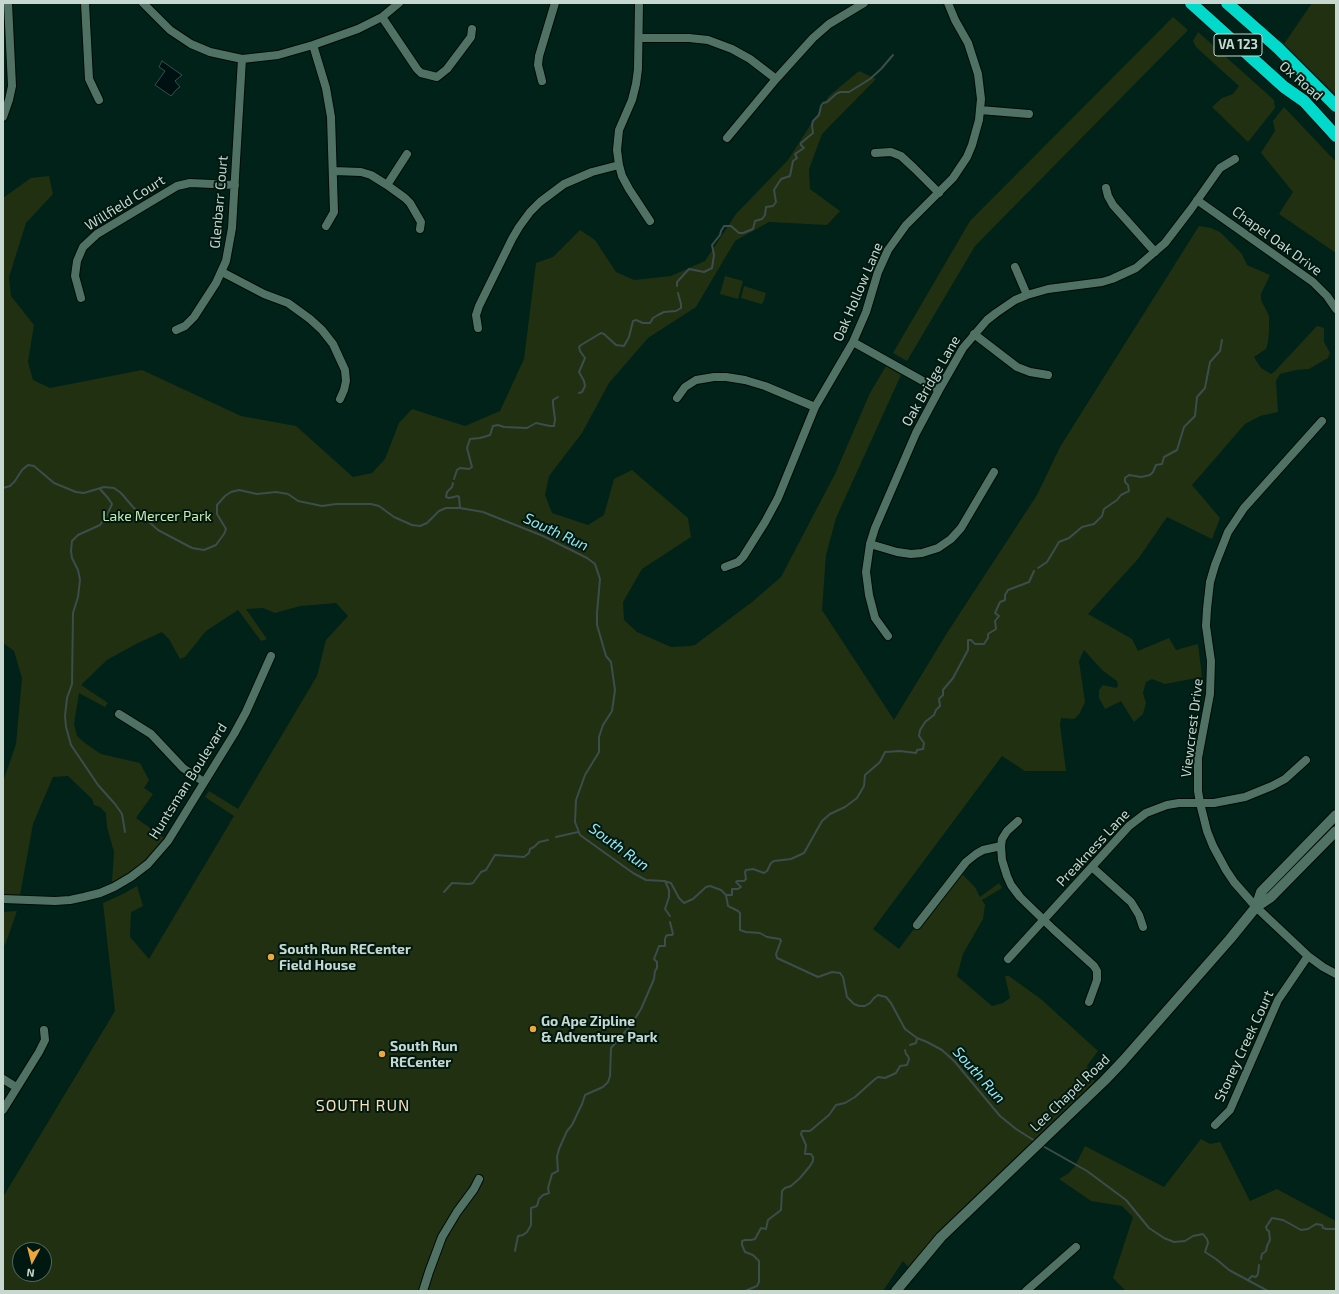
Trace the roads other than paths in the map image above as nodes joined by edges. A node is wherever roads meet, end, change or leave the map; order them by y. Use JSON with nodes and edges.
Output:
{"nodes":[{"id":1,"x":8,"y":3,"type":"edge"},
{"id":2,"x":85,"y":3,"type":"edge"},
{"id":3,"x":142,"y":3,"type":"edge"},
{"id":4,"x":399,"y":3,"type":"edge"},
{"id":5,"x":555,"y":3,"type":"edge"},
{"id":6,"x":639,"y":3,"type":"edge"},
{"id":7,"x":864,"y":3,"type":"edge"},
{"id":8,"x":948,"y":3,"type":"edge"},
{"id":9,"x":1191,"y":3,"type":"edge"},
{"id":10,"x":1227,"y":3,"type":"edge"},
{"id":11,"x":382,"y":17,"type":"junction"},
{"id":12,"x":472,"y":30,"type":"dead end"},
{"id":13,"x":639,"y":38,"type":"junction"},
{"id":14,"x":313,"y":45,"type":"junction"},
{"id":15,"x":7,"y":50,"type":"edge"},
{"id":16,"x":242,"y":59,"type":"junction"},
{"id":17,"x":776,"y":79,"type":"junction"},
{"id":18,"x":542,"y":81,"type":"dead end"},
{"id":19,"x":99,"y":100,"type":"dead end"},
{"id":20,"x":1336,"y":106,"type":"edge"},
{"id":21,"x":980,"y":110,"type":"junction"},
{"id":22,"x":1029,"y":114,"type":"dead end"},
{"id":23,"x":3,"y":117,"type":"edge"},
{"id":24,"x":1336,"y":136,"type":"edge"},
{"id":25,"x":727,"y":138,"type":"dead end"},
{"id":26,"x":875,"y":153,"type":"dead end"},
{"id":27,"x":407,"y":154,"type":"dead end"},
{"id":28,"x":1235,"y":159,"type":"dead end"},
{"id":29,"x":619,"y":166,"type":"junction"},
{"id":30,"x":334,"y":171,"type":"junction"},
{"id":31,"x":235,"y":185,"type":"junction"},
{"id":32,"x":387,"y":185,"type":"junction"},
{"id":33,"x":1106,"y":188,"type":"dead end"},
{"id":34,"x":939,"y":193,"type":"junction"},
{"id":35,"x":1197,"y":200,"type":"junction"},
{"id":36,"x":650,"y":221,"type":"dead end"},
{"id":37,"x":326,"y":226,"type":"dead end"},
{"id":38,"x":420,"y":229,"type":"dead end"},
{"id":39,"x":1155,"y":252,"type":"junction"},
{"id":40,"x":1015,"y":267,"type":"dead end"},
{"id":41,"x":222,"y":272,"type":"junction"},
{"id":42,"x":1027,"y":295,"type":"junction"},
{"id":43,"x":81,"y":298,"type":"dead end"},
{"id":44,"x":1336,"y":309,"type":"edge"},
{"id":45,"x":478,"y":328,"type":"dead end"},
{"id":46,"x":176,"y":330,"type":"dead end"},
{"id":47,"x":974,"y":334,"type":"junction"},
{"id":48,"x":853,"y":342,"type":"junction"},
{"id":49,"x":1048,"y":375,"type":"dead end"},
{"id":50,"x":939,"y":390,"type":"junction"},
{"id":51,"x":677,"y":398,"type":"dead end"},
{"id":52,"x":340,"y":399,"type":"dead end"},
{"id":53,"x":815,"y":407,"type":"junction"},
{"id":54,"x":1322,"y":421,"type":"dead end"},
{"id":55,"x":994,"y":472,"type":"dead end"},
{"id":56,"x":870,"y":544,"type":"junction"},
{"id":57,"x":725,"y":567,"type":"dead end"},
{"id":58,"x":888,"y":636,"type":"dead end"},
{"id":59,"x":271,"y":656,"type":"dead end"},
{"id":60,"x":119,"y":714,"type":"dead end"},
{"id":61,"x":1306,"y":760,"type":"dead end"},
{"id":62,"x":204,"y":782,"type":"junction"},
{"id":63,"x":1200,"y":803,"type":"junction"},
{"id":64,"x":1336,"y":815,"type":"edge"},
{"id":65,"x":1018,"y":821,"type":"dead end"},
{"id":66,"x":1336,"y":831,"type":"edge"},
{"id":67,"x":1001,"y":846,"type":"junction"},
{"id":68,"x":1092,"y":867,"type":"junction"},
{"id":69,"x":3,"y":899,"type":"edge"},
{"id":70,"x":1256,"y":907,"type":"junction"},
{"id":71,"x":1044,"y":920,"type":"junction"},
{"id":72,"x":917,"y":925,"type":"dead end"},
{"id":73,"x":1143,"y":927,"type":"dead end"},
{"id":74,"x":1308,"y":956,"type":"junction"},
{"id":75,"x":1008,"y":960,"type":"dead end"},
{"id":76,"x":1336,"y":974,"type":"edge"},
{"id":77,"x":1089,"y":1002,"type":"dead end"},
{"id":78,"x":44,"y":1030,"type":"dead end"},
{"id":79,"x":3,"y":1079,"type":"edge"},
{"id":80,"x":16,"y":1087,"type":"junction"},
{"id":81,"x":3,"y":1110,"type":"edge"},
{"id":82,"x":1215,"y":1125,"type":"dead end"},
{"id":83,"x":479,"y":1179,"type":"dead end"},
{"id":84,"x":1076,"y":1247,"type":"dead end"},
{"id":85,"x":423,"y":1291,"type":"edge"},
{"id":86,"x":896,"y":1291,"type":"edge"},
{"id":87,"x":1026,"y":1291,"type":"edge"}],
"edges":[{"from":1,"to":15,"type":"street"},
{"from":2,"to":19,"type":"street"},
{"from":3,"to":16,"type":"street"},
{"from":4,"to":11,"type":"street"},
{"from":5,"to":18,"type":"street"},
{"from":6,"to":13,"type":"street"},
{"from":7,"to":17,"type":"street"},
{"from":8,"to":21,"type":"street","name":"Oak Hollow Lane"},
{"from":9,"to":24,"type":"highway","name":"Ox Road","number":"VA 123"},
{"from":10,"to":20,"type":"highway","name":"Ox Road","number":"VA 123"},
{"from":11,"to":12,"type":"street"},
{"from":11,"to":14,"type":"street"},
{"from":13,"to":17,"type":"street"},
{"from":13,"to":29,"type":"street"},
{"from":14,"to":16,"type":"street"},
{"from":14,"to":30,"type":"street"},
{"from":15,"to":23,"type":"street"},
{"from":16,"to":31,"type":"street","name":"Glenbarr Court"},
{"from":17,"to":25,"type":"street"},
{"from":21,"to":22,"type":"street"},
{"from":21,"to":34,"type":"street","name":"Oak Hollow Lane"},
{"from":26,"to":34,"type":"street"},
{"from":27,"to":32,"type":"street"},
{"from":28,"to":35,"type":"street","name":"Oak Bridge Lane"},
{"from":29,"to":36,"type":"street"},
{"from":29,"to":45,"type":"street"},
{"from":30,"to":32,"type":"street"},
{"from":30,"to":37,"type":"street"},
{"from":31,"to":41,"type":"street","name":"Glenbarr Court"},
{"from":31,"to":43,"type":"street","name":"Willfield Court"},
{"from":32,"to":38,"type":"street"},
{"from":33,"to":39,"type":"street"},
{"from":34,"to":48,"type":"street","name":"Oak Hollow Lane"},
{"from":35,"to":39,"type":"street","name":"Oak Bridge Lane"},
{"from":35,"to":44,"type":"street","name":"Chapel Oak Drive"},
{"from":39,"to":42,"type":"street","name":"Oak Bridge Lane"},
{"from":40,"to":42,"type":"street"},
{"from":41,"to":46,"type":"street","name":"Glenbarr Court"},
{"from":41,"to":52,"type":"street"},
{"from":42,"to":47,"type":"street","name":"Oak Bridge Lane"},
{"from":47,"to":49,"type":"street"},
{"from":47,"to":50,"type":"street","name":"Oak Bridge Lane"},
{"from":48,"to":50,"type":"street"},
{"from":48,"to":53,"type":"street","name":"Oak Hollow Lane"},
{"from":50,"to":56,"type":"street","name":"Oak Bridge Lane"},
{"from":51,"to":53,"type":"street"},
{"from":53,"to":57,"type":"street","name":"Oak Hollow Lane"},
{"from":54,"to":63,"type":"street","name":"Viewcrest Drive"},
{"from":55,"to":56,"type":"street"},
{"from":56,"to":58,"type":"street","name":"Oak Bridge Lane"},
{"from":59,"to":62,"type":"street","name":"Huntsman Boulevard"},
{"from":60,"to":62,"type":"street"},
{"from":61,"to":63,"type":"street","name":"Preakness Lane"},
{"from":62,"to":69,"type":"street","name":"Huntsman Boulevard"},
{"from":63,"to":68,"type":"street","name":"Preakness Lane"},
{"from":63,"to":70,"type":"street","name":"Viewcrest Drive"},
{"from":64,"to":70,"type":"main road","name":"Lee Chapel Road"},
{"from":65,"to":67,"type":"street"},
{"from":66,"to":70,"type":"main road","name":"Lee Chapel Road"},
{"from":67,"to":71,"type":"street"},
{"from":67,"to":72,"type":"street"},
{"from":68,"to":71,"type":"street","name":"Preakness Lane"},
{"from":68,"to":73,"type":"street"},
{"from":70,"to":74,"type":"street","name":"Viewcrest Drive"},
{"from":70,"to":86,"type":"main road","name":"Lee Chapel Road"},
{"from":71,"to":75,"type":"street","name":"Preakness Lane"},
{"from":71,"to":77,"type":"street"},
{"from":74,"to":76,"type":"street","name":"Viewcrest Drive"},
{"from":74,"to":82,"type":"street","name":"Stoney Creek Court"},
{"from":78,"to":80,"type":"street"},
{"from":79,"to":80,"type":"street"},
{"from":80,"to":81,"type":"street"},
{"from":83,"to":85,"type":"street"},
{"from":84,"to":87,"type":"street"}]}
